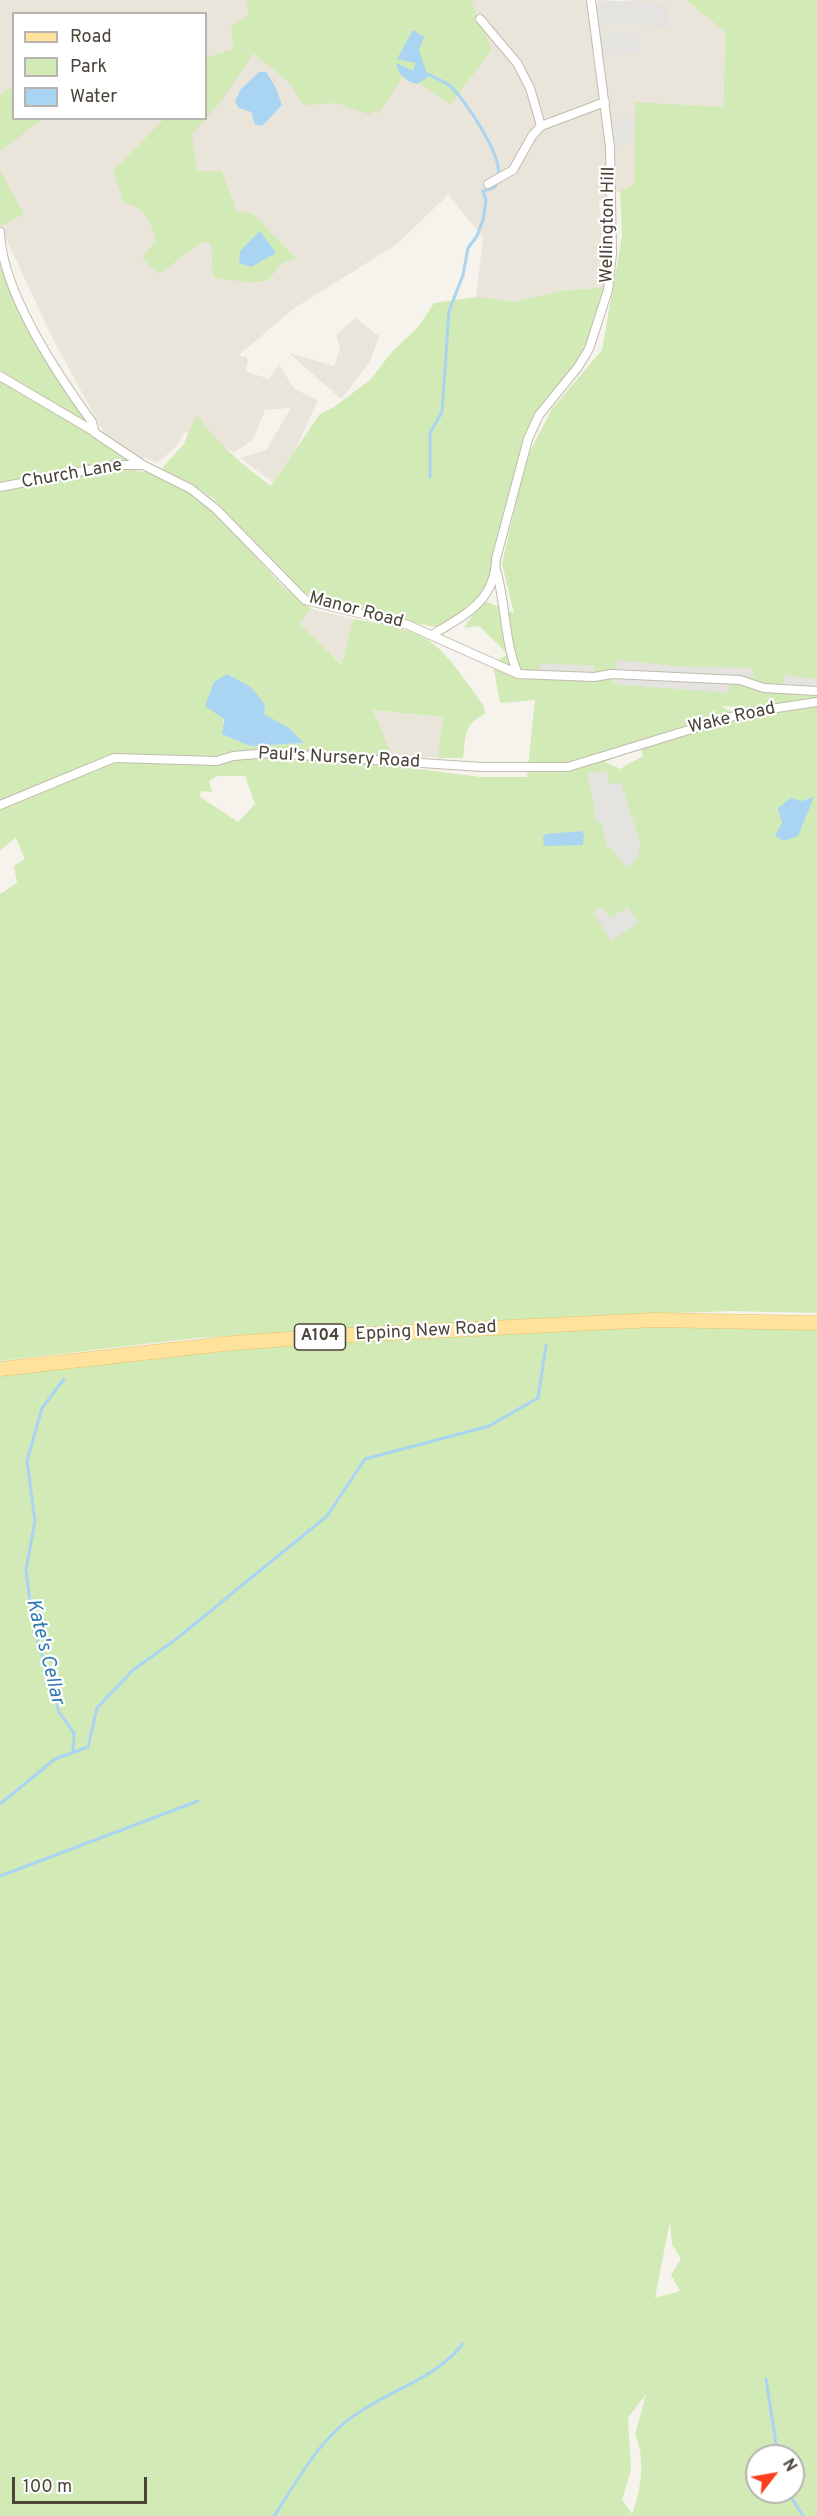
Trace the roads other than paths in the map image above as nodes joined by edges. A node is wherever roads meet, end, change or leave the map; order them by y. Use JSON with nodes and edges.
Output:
{"nodes":[{"id":1,"x":591,"y":0,"type":"edge"},
{"id":2,"x":480,"y":19,"type":"dead end"},
{"id":3,"x":605,"y":102,"type":"junction"},
{"id":4,"x":541,"y":126,"type":"junction"},
{"id":5,"x":488,"y":184,"type":"dead end"},
{"id":6,"x":0,"y":232,"type":"edge"},
{"id":7,"x":0,"y":376,"type":"edge"},
{"id":8,"x":95,"y":433,"type":"junction"},
{"id":9,"x":143,"y":465,"type":"junction"},
{"id":10,"x":0,"y":487,"type":"edge"},
{"id":11,"x":495,"y":569,"type":"junction"},
{"id":12,"x":432,"y":635,"type":"junction"},
{"id":13,"x":519,"y":674,"type":"junction"},
{"id":14,"x":817,"y":691,"type":"edge"},
{"id":15,"x":817,"y":702,"type":"edge"},
{"id":16,"x":649,"y":743,"type":"joint"},
{"id":17,"x":0,"y":805,"type":"edge"},
{"id":18,"x":817,"y":1323,"type":"edge"},
{"id":19,"x":0,"y":1369,"type":"edge"}],
"edges":[{"from":1,"to":3,"type":"street","name":"Wellington Hill"},
{"from":2,"to":4,"type":"street"},
{"from":3,"to":4,"type":"street"},
{"from":3,"to":11,"type":"street","name":"Wellington Hill"},
{"from":4,"to":5,"type":"street"},
{"from":6,"to":8,"type":"street","name":"Manor Road"},
{"from":7,"to":8,"type":"street"},
{"from":8,"to":9,"type":"street","name":"Manor Road"},
{"from":9,"to":10,"type":"street","name":"Church Lane"},
{"from":9,"to":12,"type":"street","name":"Manor Road"},
{"from":11,"to":12,"type":"street","name":"Wellington Hill"},
{"from":11,"to":13,"type":"street","name":"Wellington Hill"},
{"from":12,"to":13,"type":"street","name":"Manor Road"},
{"from":13,"to":14,"type":"street","name":"Manor Road"},
{"from":15,"to":16,"type":"street","name":"Wake Road"},
{"from":16,"to":17,"type":"street","name":"Paul's Nursery Road"},
{"from":18,"to":19,"type":"main road","name":"Epping New Road","number":"A104"}]}
